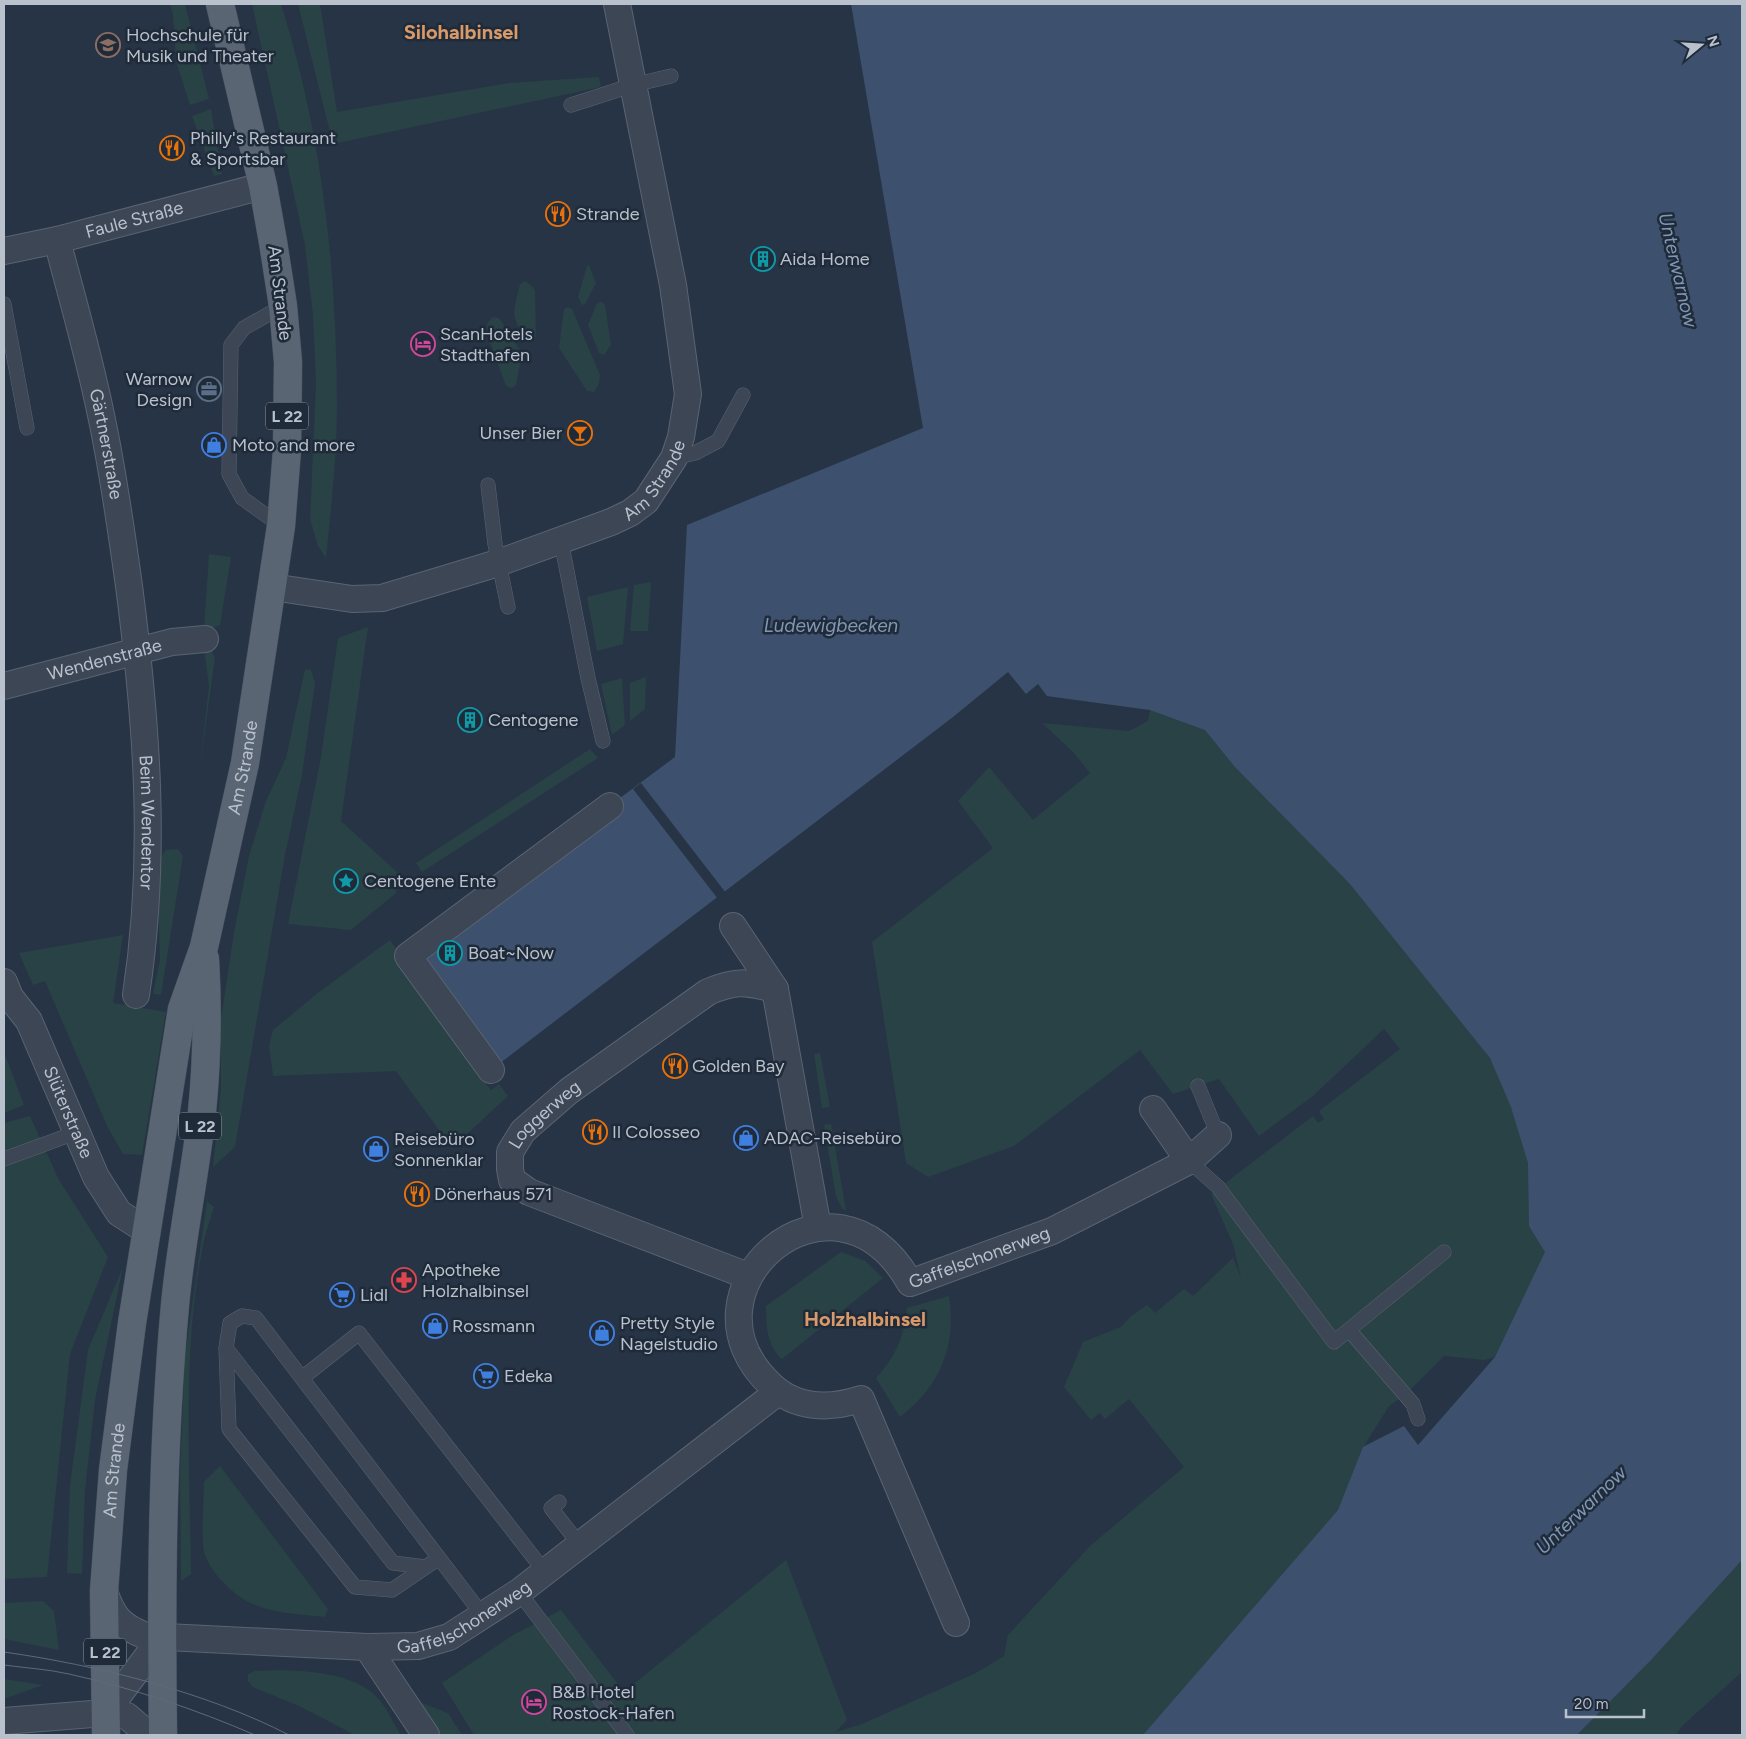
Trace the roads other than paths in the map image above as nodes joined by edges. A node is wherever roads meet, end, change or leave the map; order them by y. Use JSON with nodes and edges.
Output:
{"nodes":[{"id":1,"x":220,"y":4,"type":"edge"},
{"id":2,"x":617,"y":4,"type":"edge"},
{"id":3,"x":671,"y":76,"type":"dead end"},
{"id":4,"x":633,"y":82,"type":"junction"},
{"id":5,"x":571,"y":105,"type":"dead end"},
{"id":6,"x":263,"y":186,"type":"junction"},
{"id":7,"x":57,"y":240,"type":"junction"},
{"id":8,"x":4,"y":251,"type":"edge"},
{"id":9,"x":4,"y":304,"type":"edge"},
{"id":10,"x":283,"y":306,"type":"junction"},
{"id":11,"x":743,"y":395,"type":"dead end"},
{"id":12,"x":27,"y":428,"type":"dead end"},
{"id":13,"x":674,"y":458,"type":"junction"},
{"id":14,"x":488,"y":485,"type":"dead end"},
{"id":15,"x":281,"y":526,"type":"junction"},
{"id":16,"x":561,"y":541,"type":"junction"},
{"id":17,"x":498,"y":564,"type":"junction"},
{"id":18,"x":272,"y":587,"type":"junction"},
{"id":19,"x":508,"y":607,"type":"dead end"},
{"id":20,"x":205,"y":639,"type":"dead end"},
{"id":21,"x":138,"y":651,"type":"junction"},
{"id":22,"x":4,"y":686,"type":"edge"},
{"id":23,"x":603,"y":741,"type":"dead end"},
{"id":24,"x":610,"y":806,"type":"dead end"},
{"id":25,"x":733,"y":926,"type":"dead end"},
{"id":26,"x":204,"y":947,"type":"junction"},
{"id":27,"x":4,"y":982,"type":"edge"},
{"id":28,"x":775,"y":989,"type":"junction"},
{"id":29,"x":136,"y":995,"type":"dead end"},
{"id":30,"x":491,"y":1070,"type":"dead end"},
{"id":31,"x":1198,"y":1086,"type":"dead end"},
{"id":32,"x":1153,"y":1109,"type":"dead end"},
{"id":33,"x":75,"y":1133,"type":"junction"},
{"id":34,"x":1218,"y":1135,"type":"joint"},
{"id":35,"x":4,"y":1159,"type":"edge"},
{"id":36,"x":1189,"y":1161,"type":"junction"},
{"id":37,"x":818,"y":1228,"type":"junction"},
{"id":38,"x":146,"y":1231,"type":"junction"},
{"id":39,"x":1444,"y":1252,"type":"dead end"},
{"id":40,"x":748,"y":1276,"type":"junction"},
{"id":41,"x":175,"y":1304,"type":"junction"},
{"id":42,"x":1349,"y":1330,"type":"junction"},
{"id":43,"x":226,"y":1348,"type":"junction"},
{"id":44,"x":302,"y":1378,"type":"junction"},
{"id":45,"x":778,"y":1392,"type":"junction"},
{"id":46,"x":1418,"y":1419,"type":"dead end"},
{"id":47,"x":559,"y":1502,"type":"dead end"},
{"id":48,"x":580,"y":1545,"type":"junction"},
{"id":49,"x":439,"y":1558,"type":"junction"},
{"id":50,"x":425,"y":1567,"type":"junction"},
{"id":51,"x":545,"y":1572,"type":"junction"},
{"id":52,"x":104,"y":1590,"type":"junction"},
{"id":53,"x":519,"y":1592,"type":"junction"},
{"id":54,"x":484,"y":1617,"type":"junction"},
{"id":55,"x":956,"y":1623,"type":"dead end"},
{"id":56,"x":162,"y":1637,"type":"junction"},
{"id":57,"x":367,"y":1647,"type":"junction"},
{"id":58,"x":4,"y":1721,"type":"edge"},
{"id":59,"x":106,"y":1724,"type":"edge"},
{"id":60,"x":149,"y":1735,"type":"edge"},
{"id":61,"x":163,"y":1735,"type":"edge"},
{"id":62,"x":426,"y":1735,"type":"edge"},
{"id":63,"x":627,"y":1735,"type":"edge"}],
"edges":[{"from":1,"to":6,"type":"main road","name":"Am Strande","number":"L 22"},
{"from":2,"to":4,"type":"street","name":"Am Strande"},
{"from":3,"to":4,"type":"lane"},
{"from":4,"to":5,"type":"lane"},
{"from":4,"to":13,"type":"street","name":"Am Strande"},
{"from":6,"to":7,"type":"street","name":"Faule Straße"},
{"from":6,"to":10,"type":"main road","name":"Am Strande","number":"L 22"},
{"from":7,"to":8,"type":"street","name":"Faule Straße"},
{"from":7,"to":21,"type":"street","name":"Gärtnerstraße"},
{"from":9,"to":12,"type":"lane"},
{"from":10,"to":15,"type":"main road","name":"Am Strande","number":"L 22"},
{"from":10,"to":15,"type":"lane"},
{"from":11,"to":13,"type":"lane"},
{"from":13,"to":16,"type":"street","name":"Am Strande"},
{"from":14,"to":17,"type":"lane"},
{"from":15,"to":18,"type":"main road","name":"Am Strande","number":"L 22"},
{"from":16,"to":17,"type":"street","name":"Am Strande"},
{"from":16,"to":23,"type":"lane"},
{"from":17,"to":18,"type":"street","name":"Am Strande"},
{"from":17,"to":19,"type":"lane"},
{"from":18,"to":26,"type":"main road","name":"Am Strande","number":"L 22"},
{"from":20,"to":21,"type":"street","name":"Wendenstraße"},
{"from":21,"to":22,"type":"street","name":"Wendenstraße"},
{"from":21,"to":29,"type":"street","name":"Beim Wendentor"},
{"from":24,"to":30,"type":"street"},
{"from":25,"to":28,"type":"street"},
{"from":26,"to":38,"type":"main road","name":"Am Strande","number":"L 22"},
{"from":26,"to":41,"type":"main road","name":"Am Strande","number":"L 22"},
{"from":27,"to":33,"type":"street","name":"Slüterstraße"},
{"from":28,"to":37,"type":"street"},
{"from":28,"to":40,"type":"street","name":"Loggerweg"},
{"from":31,"to":34,"type":"lane"},
{"from":32,"to":36,"type":"street"},
{"from":33,"to":35,"type":"lane"},
{"from":33,"to":38,"type":"street","name":"Slüterstraße"},
{"from":34,"to":36,"type":"street","name":"Gaffelschonerweg"},
{"from":36,"to":37,"type":"street","name":"Gaffelschonerweg"},
{"from":36,"to":42,"type":"lane"},
{"from":37,"to":40,"type":"street","name":"Gaffelschonerweg"},
{"from":38,"to":41,"type":"main road","name":"Am Strande"},
{"from":38,"to":52,"type":"main road","name":"Am Strande","number":"L 22"},
{"from":39,"to":42,"type":"lane"},
{"from":40,"to":45,"type":"street","name":"Gaffelschonerweg"},
{"from":41,"to":56,"type":"main road","name":"Am Strande","number":"L 22"},
{"from":42,"to":46,"type":"lane"},
{"from":43,"to":44,"type":"lane"},
{"from":43,"to":50,"type":"lane"},
{"from":43,"to":50,"type":"lane"},
{"from":44,"to":49,"type":"lane"},
{"from":44,"to":51,"type":"lane"},
{"from":45,"to":48,"type":"street","name":"Gaffelschonerweg"},
{"from":45,"to":55,"type":"street","name":"Gaffelschonerweg"},
{"from":47,"to":48,"type":"lane"},
{"from":48,"to":51,"type":"street","name":"Gaffelschonerweg"},
{"from":49,"to":50,"type":"lane"},
{"from":49,"to":54,"type":"lane"},
{"from":51,"to":53,"type":"street","name":"Gaffelschonerweg"},
{"from":52,"to":56,"type":"street","name":"Gaffelschonerweg"},
{"from":52,"to":59,"type":"main road","name":"Am Strande","number":"L 22"},
{"from":53,"to":54,"type":"street","name":"Gaffelschonerweg"},
{"from":53,"to":63,"type":"lane"},
{"from":54,"to":57,"type":"street","name":"Gaffelschonerweg"},
{"from":56,"to":57,"type":"street","name":"Gaffelschonerweg"},
{"from":56,"to":59,"type":"street"},
{"from":56,"to":61,"type":"main road","name":"Am Strande","number":"L 22"},
{"from":57,"to":62,"type":"street"},
{"from":58,"to":59,"type":"street"},
{"from":59,"to":60,"type":"street"}]}
